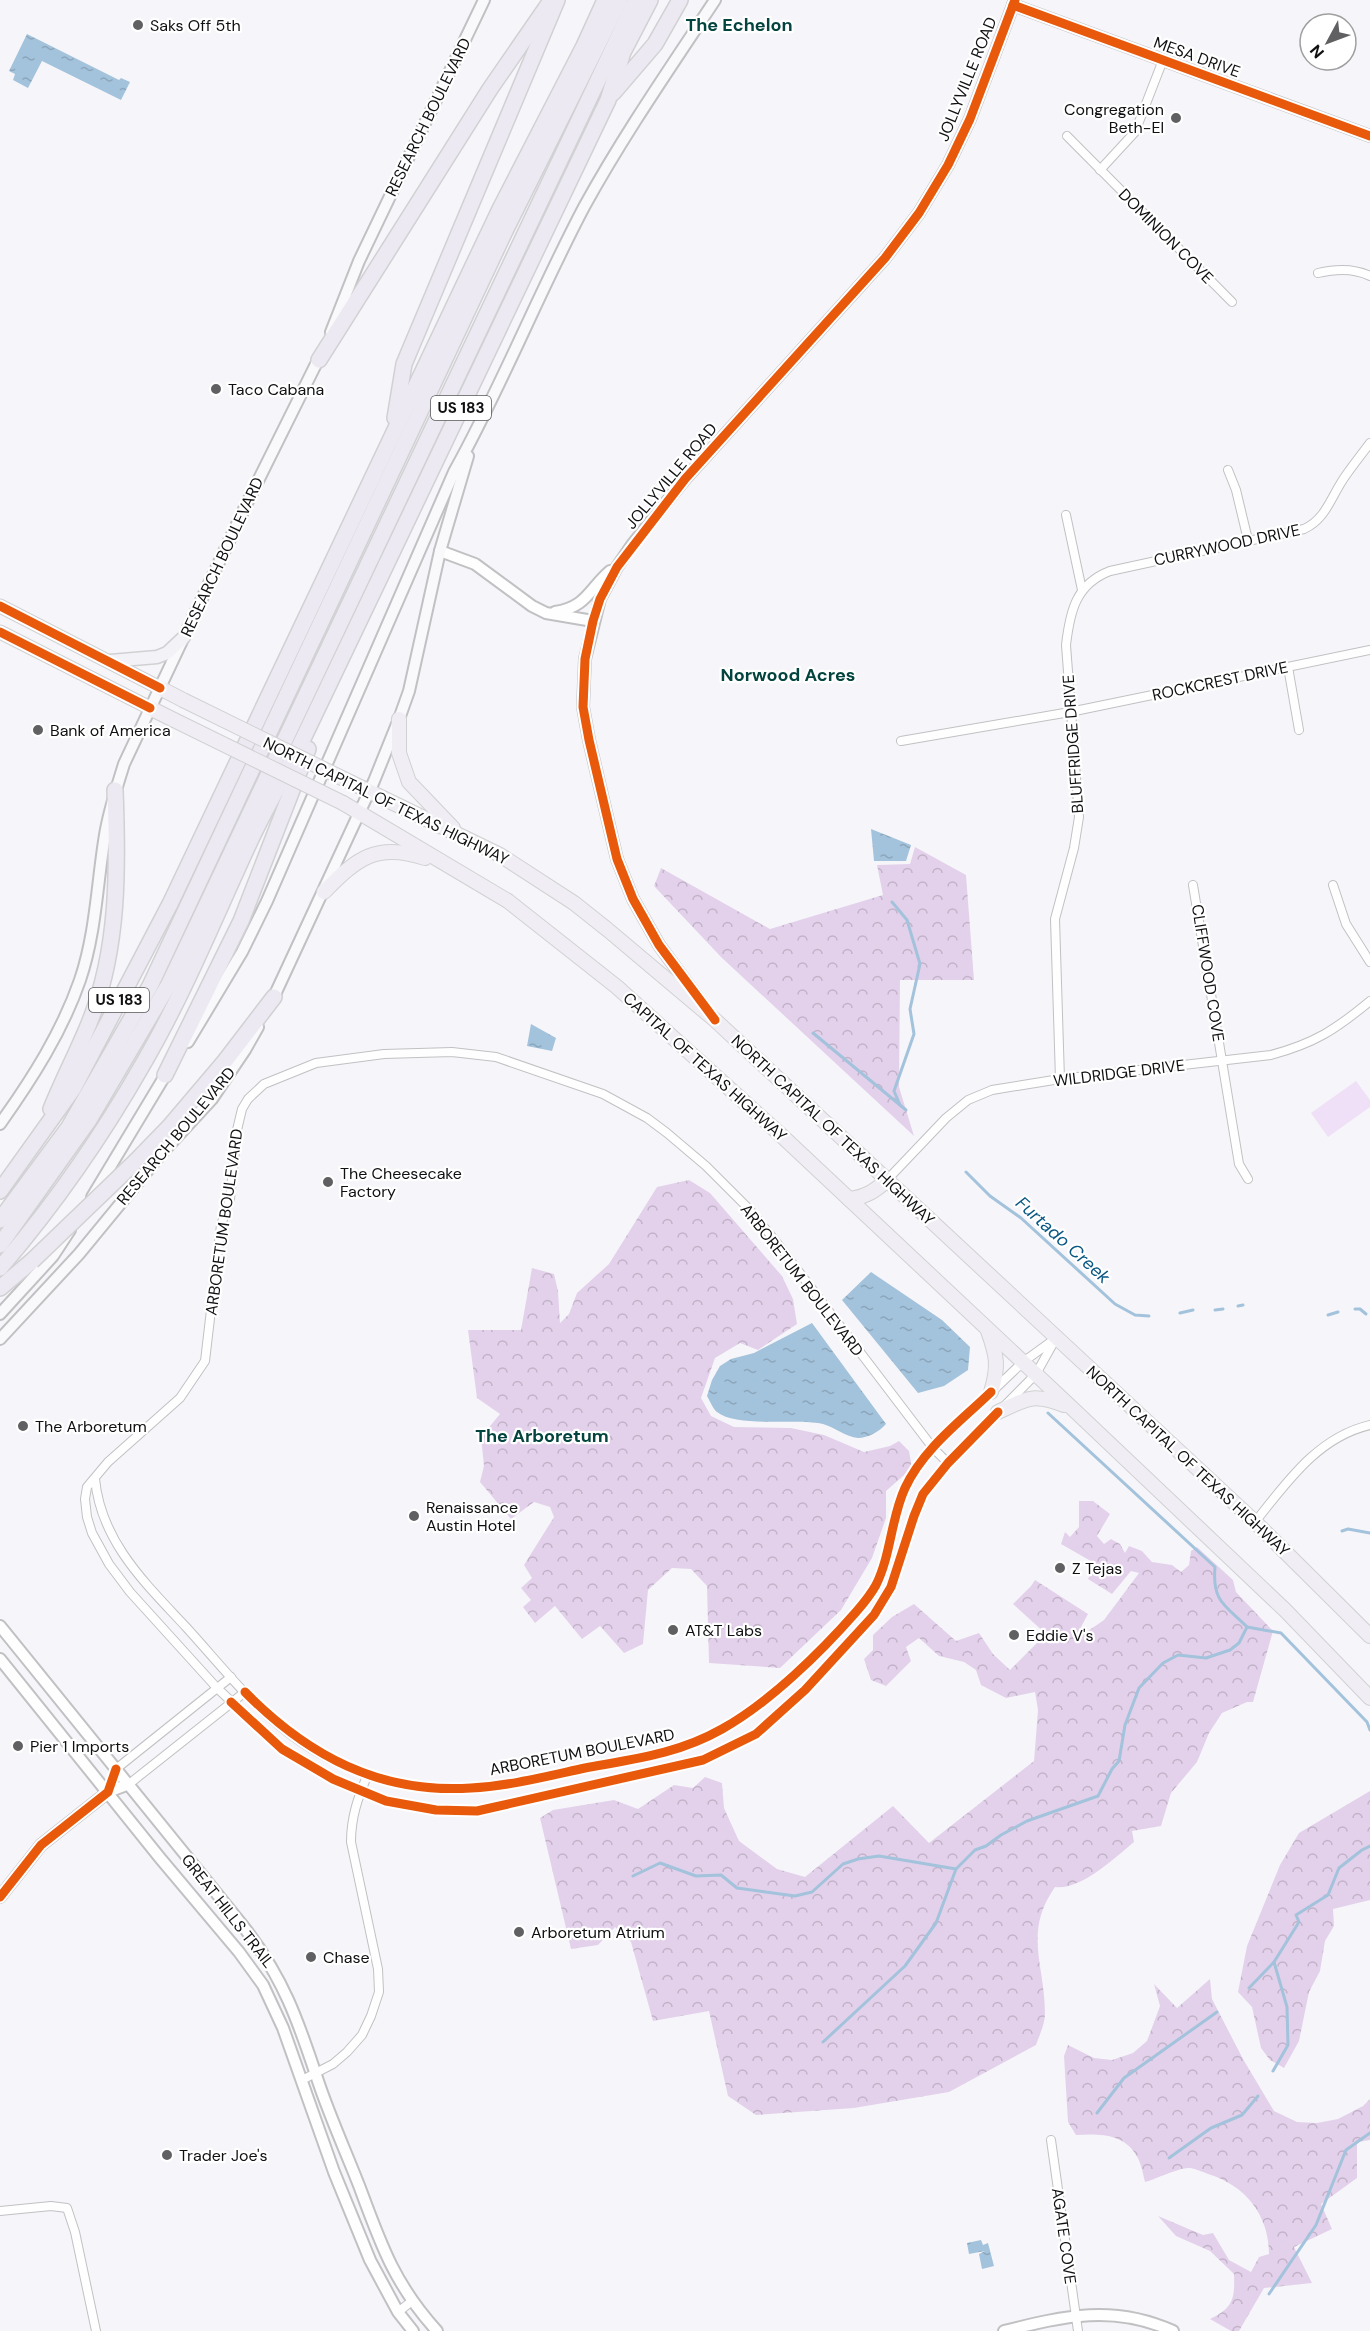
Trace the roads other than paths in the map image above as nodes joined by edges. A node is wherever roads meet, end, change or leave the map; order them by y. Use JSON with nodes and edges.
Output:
{"nodes":[{"id":1,"x":484,"y":0,"type":"edge"},
{"id":2,"x":551,"y":0,"type":"edge"},
{"id":3,"x":557,"y":0,"type":"edge"},
{"id":4,"x":605,"y":0,"type":"edge"},
{"id":5,"x":620,"y":0,"type":"edge"},
{"id":6,"x":636,"y":0,"type":"edge"},
{"id":7,"x":650,"y":0,"type":"edge"},
{"id":8,"x":680,"y":0,"type":"edge"},
{"id":9,"x":715,"y":0,"type":"edge"},
{"id":10,"x":1014,"y":3,"type":"edge"},
{"id":11,"x":1163,"y":60,"type":"junction"},
{"id":12,"x":608,"y":100,"type":"junction"},
{"id":13,"x":1067,"y":136,"type":"dead end"},
{"id":14,"x":1370,"y":136,"type":"edge"},
{"id":15,"x":1100,"y":170,"type":"junction"},
{"id":16,"x":1318,"y":273,"type":"dead end"},
{"id":17,"x":1370,"y":276,"type":"edge"},
{"id":18,"x":1232,"y":302,"type":"dead end"},
{"id":19,"x":319,"y":360,"type":"junction"},
{"id":20,"x":476,"y":433,"type":"junction"},
{"id":21,"x":392,"y":436,"type":"junction"},
{"id":22,"x":1370,"y":443,"type":"edge"},
{"id":23,"x":1228,"y":470,"type":"dead end"},
{"id":24,"x":1066,"y":514,"type":"dead end"},
{"id":25,"x":1248,"y":540,"type":"junction"},
{"id":26,"x":440,"y":551,"type":"junction"},
{"id":27,"x":617,"y":567,"type":"junction"},
{"id":28,"x":1082,"y":590,"type":"junction"},
{"id":29,"x":0,"y":606,"type":"edge"},
{"id":30,"x":546,"y":613,"type":"junction"},
{"id":31,"x":593,"y":621,"type":"junction"},
{"id":32,"x":0,"y":632,"type":"edge"},
{"id":33,"x":184,"y":637,"type":"junction"},
{"id":34,"x":1370,"y":650,"type":"edge"},
{"id":35,"x":106,"y":660,"type":"junction"},
{"id":36,"x":1288,"y":667,"type":"junction"},
{"id":37,"x":160,"y":688,"type":"junction"},
{"id":38,"x":150,"y":708,"type":"junction"},
{"id":39,"x":1070,"y":712,"type":"junction"},
{"id":40,"x":314,"y":715,"type":"junction"},
{"id":41,"x":399,"y":719,"type":"junction"},
{"id":42,"x":1299,"y":730,"type":"dead end"},
{"id":43,"x":901,"y":741,"type":"dead end"},
{"id":44,"x":115,"y":790,"type":"junction"},
{"id":45,"x":369,"y":792,"type":"junction"},
{"id":46,"x":343,"y":803,"type":"joint"},
{"id":47,"x":359,"y":810,"type":"junction"},
{"id":48,"x":459,"y":834,"type":"junction"},
{"id":49,"x":450,"y":866,"type":"junction"},
{"id":50,"x":1194,"y":885,"type":"dead end"},
{"id":51,"x":1333,"y":885,"type":"dead end"},
{"id":52,"x":324,"y":892,"type":"junction"},
{"id":53,"x":1370,"y":962,"type":"edge"},
{"id":54,"x":274,"y":997,"type":"junction"},
{"id":55,"x":1370,"y":1001,"type":"edge"},
{"id":56,"x":715,"y":1020,"type":"junction"},
{"id":57,"x":1222,"y":1062,"type":"junction"},
{"id":58,"x":165,"y":1076,"type":"junction"},
{"id":59,"x":1059,"y":1079,"type":"junction"},
{"id":60,"x":0,"y":1124,"type":"edge"},
{"id":61,"x":42,"y":1132,"type":"junction"},
{"id":62,"x":1248,"y":1179,"type":"dead end"},
{"id":63,"x":887,"y":1180,"type":"junction"},
{"id":64,"x":0,"y":1191,"type":"edge"},
{"id":65,"x":849,"y":1199,"type":"junction"},
{"id":66,"x":0,"y":1220,"type":"edge"},
{"id":67,"x":0,"y":1245,"type":"edge"},
{"id":68,"x":0,"y":1268,"type":"edge"},
{"id":69,"x":0,"y":1288,"type":"edge"},
{"id":70,"x":0,"y":1314,"type":"edge"},
{"id":71,"x":987,"y":1329,"type":"junction"},
{"id":72,"x":0,"y":1338,"type":"edge"},
{"id":73,"x":1056,"y":1338,"type":"junction"},
{"id":74,"x":1023,"y":1362,"type":"junction"},
{"id":75,"x":1036,"y":1374,"type":"junction"},
{"id":76,"x":991,"y":1392,"type":"junction"},
{"id":77,"x":1073,"y":1409,"type":"junction"},
{"id":78,"x":998,"y":1412,"type":"junction"},
{"id":79,"x":1370,"y":1425,"type":"edge"},
{"id":80,"x":933,"y":1448,"type":"junction"},
{"id":81,"x":948,"y":1462,"type":"junction"},
{"id":82,"x":95,"y":1479,"type":"junction"},
{"id":83,"x":1255,"y":1522,"type":"junction"},
{"id":84,"x":0,"y":1626,"type":"edge"},
{"id":85,"x":1370,"y":1636,"type":"edge"},
{"id":86,"x":0,"y":1659,"type":"edge"},
{"id":87,"x":231,"y":1677,"type":"junction"},
{"id":88,"x":217,"y":1688,"type":"junction"},
{"id":89,"x":245,"y":1692,"type":"junction"},
{"id":90,"x":1370,"y":1698,"type":"edge"},
{"id":91,"x":231,"y":1702,"type":"junction"},
{"id":92,"x":116,"y":1769,"type":"junction"},
{"id":93,"x":368,"y":1774,"type":"junction"},
{"id":94,"x":129,"y":1784,"type":"junction"},
{"id":95,"x":108,"y":1792,"type":"junction"},
{"id":96,"x":360,"y":1792,"type":"junction"},
{"id":97,"x":0,"y":1897,"type":"edge"},
{"id":98,"x":316,"y":2073,"type":"junction"},
{"id":99,"x":302,"y":2080,"type":"junction"},
{"id":100,"x":1051,"y":2140,"type":"dead end"},
{"id":101,"x":0,"y":2211,"type":"edge"},
{"id":102,"x":412,"y":2301,"type":"junction"},
{"id":103,"x":398,"y":2312,"type":"junction"},
{"id":104,"x":1075,"y":2316,"type":"junction"},
{"id":105,"x":96,"y":2331,"type":"edge"},
{"id":106,"x":413,"y":2331,"type":"edge"},
{"id":107,"x":437,"y":2331,"type":"edge"},
{"id":108,"x":1004,"y":2331,"type":"edge"},
{"id":109,"x":1078,"y":2331,"type":"edge"},
{"id":110,"x":1173,"y":2331,"type":"edge"}],
"edges":[{"from":1,"to":19,"type":"main road","name":"RESEARCH BOULEVARD"},
{"from":2,"to":19,"type":"highway"},
{"from":3,"to":21,"type":"highway"},
{"from":4,"to":21,"type":"highway","number":"US 183"},
{"from":5,"to":66,"type":"highway"},
{"from":6,"to":67,"type":"highway"},
{"from":7,"to":12,"type":"highway","number":"US 183"},
{"from":8,"to":12,"type":"highway"},
{"from":9,"to":20,"type":"main road","name":"RESEARCH BOULEVARD"},
{"from":10,"to":11,"type":"street","name":"MESA DRIVE"},
{"from":10,"to":27,"type":"street","name":"JOLLYVILLE ROAD"},
{"from":11,"to":14,"type":"street","name":"MESA DRIVE"},
{"from":11,"to":15,"type":"street"},
{"from":12,"to":40,"type":"highway","number":"US 183"},
{"from":13,"to":15,"type":"street","name":"DOMINION COVE"},
{"from":15,"to":18,"type":"street","name":"DOMINION COVE"},
{"from":16,"to":17,"type":"street"},
{"from":19,"to":33,"type":"main road","name":"RESEARCH BOULEVARD"},
{"from":20,"to":26,"type":"main road","name":"RESEARCH BOULEVARD"},
{"from":20,"to":58,"type":"main road","name":"RESEARCH BOULEVARD"},
{"from":21,"to":61,"type":"highway","number":"US 183"},
{"from":22,"to":25,"type":"street","name":"CURRYWOOD DRIVE"},
{"from":23,"to":25,"type":"street"},
{"from":24,"to":28,"type":"street"},
{"from":25,"to":28,"type":"street","name":"CURRYWOOD DRIVE"},
{"from":26,"to":30,"type":"street"},
{"from":26,"to":41,"type":"main road","name":"RESEARCH BOULEVARD"},
{"from":27,"to":30,"type":"street"},
{"from":27,"to":31,"type":"street","name":"JOLLYVILLE ROAD"},
{"from":28,"to":39,"type":"street","name":"BLUFFRIDGE DRIVE"},
{"from":29,"to":35,"type":"main road","name":"NORTH CAPITAL OF TEXAS HIGHWAY"},
{"from":30,"to":31,"type":"street"},
{"from":31,"to":56,"type":"street","name":"JOLLYVILLE ROAD"},
{"from":32,"to":38,"type":"main road","name":"NORTH CAPITAL OF TEXAS HIGHWAY"},
{"from":33,"to":35,"type":"main road"},
{"from":33,"to":37,"type":"main road","name":"RESEARCH BOULEVARD"},
{"from":34,"to":36,"type":"street","name":"ROCKCREST DRIVE"},
{"from":35,"to":37,"type":"main road","name":"NORTH CAPITAL OF TEXAS HIGHWAY"},
{"from":36,"to":39,"type":"street","name":"ROCKCREST DRIVE"},
{"from":36,"to":42,"type":"street"},
{"from":37,"to":38,"type":"main road","name":"RESEARCH BOULEVARD"},
{"from":37,"to":45,"type":"highway","name":"NORTH CAPITAL OF TEXAS HIGHWAY","bridge":true},
{"from":38,"to":44,"type":"main road","name":"RESEARCH BOULEVARD"},
{"from":38,"to":46,"type":"highway","name":"NORTH CAPITAL OF TEXAS HIGHWAY","bridge":true},
{"from":39,"to":43,"type":"street","name":"ROCKCREST DRIVE"},
{"from":39,"to":59,"type":"street","name":"BLUFFRIDGE DRIVE"},
{"from":40,"to":58,"type":"highway"},
{"from":40,"to":68,"type":"highway","number":"US 183"},
{"from":41,"to":45,"type":"main road","name":"RESEARCH BOULEVARD"},
{"from":41,"to":48,"type":"highway"},
{"from":44,"to":60,"type":"main road","name":"RESEARCH BOULEVARD"},
{"from":44,"to":61,"type":"highway"},
{"from":45,"to":47,"type":"main road","name":"RESEARCH BOULEVARD"},
{"from":45,"to":48,"type":"highway","name":"NORTH CAPITAL OF TEXAS HIGHWAY"},
{"from":46,"to":47,"type":"highway","name":"CAPITAL OF TEXAS HIGHWAY"},
{"from":47,"to":49,"type":"highway","name":"CAPITAL OF TEXAS HIGHWAY"},
{"from":47,"to":52,"type":"main road","name":"RESEARCH BOULEVARD"},
{"from":48,"to":56,"type":"highway","name":"NORTH CAPITAL OF TEXAS HIGHWAY"},
{"from":49,"to":52,"type":"highway"},
{"from":49,"to":65,"type":"highway","name":"CAPITAL OF TEXAS HIGHWAY"},
{"from":50,"to":57,"type":"street","name":"CLIFFWOOD COVE"},
{"from":51,"to":53,"type":"street"},
{"from":52,"to":54,"type":"main road","name":"RESEARCH BOULEVARD"},
{"from":54,"to":69,"type":"highway","bridge":true},
{"from":54,"to":72,"type":"main road","name":"RESEARCH BOULEVARD"},
{"from":55,"to":57,"type":"street","name":"WILDRIDGE DRIVE"},
{"from":56,"to":63,"type":"highway","name":"NORTH CAPITAL OF TEXAS HIGHWAY"},
{"from":57,"to":59,"type":"street","name":"WILDRIDGE DRIVE"},
{"from":57,"to":62,"type":"street","name":"CLIFFWOOD COVE"},
{"from":58,"to":70,"type":"main road","name":"RESEARCH BOULEVARD"},
{"from":59,"to":63,"type":"street","name":"WILDRIDGE DRIVE"},
{"from":61,"to":64,"type":"highway","number":"US 183"},
{"from":63,"to":65,"type":"highway"},
{"from":63,"to":73,"type":"highway","name":"NORTH CAPITAL OF TEXAS HIGHWAY"},
{"from":65,"to":71,"type":"highway","name":"CAPITAL OF TEXAS HIGHWAY"},
{"from":71,"to":74,"type":"highway","name":"CAPITAL OF TEXAS HIGHWAY"},
{"from":71,"to":76,"type":"highway"},
{"from":73,"to":74,"type":"street","name":"ARBORETUM BOULEVARD"},
{"from":73,"to":75,"type":"street","name":"ARBORETUM BOULEVARD"},
{"from":73,"to":83,"type":"highway","name":"NORTH CAPITAL OF TEXAS HIGHWAY"},
{"from":74,"to":75,"type":"highway","name":"CAPITAL OF TEXAS HIGHWAY"},
{"from":74,"to":76,"type":"street","name":"ARBORETUM BOULEVARD"},
{"from":75,"to":77,"type":"highway"},
{"from":75,"to":78,"type":"street","name":"ARBORETUM BOULEVARD"},
{"from":76,"to":80,"type":"street","name":"ARBORETUM BOULEVARD"},
{"from":77,"to":78,"type":"highway"},
{"from":77,"to":90,"type":"highway"},
{"from":78,"to":81,"type":"street","name":"ARBORETUM BOULEVARD"},
{"from":79,"to":83,"type":"street"},
{"from":80,"to":81,"type":"street","name":"ARBORETUM BOULEVARD"},
{"from":80,"to":82,"type":"street","name":"ARBORETUM BOULEVARD"},
{"from":80,"to":93,"type":"street","name":"ARBORETUM BOULEVARD"},
{"from":81,"to":96,"type":"street","name":"ARBORETUM BOULEVARD"},
{"from":82,"to":87,"type":"street","name":"ARBORETUM BOULEVARD"},
{"from":82,"to":88,"type":"street","name":"ARBORETUM BOULEVARD"},
{"from":83,"to":85,"type":"highway","name":"NORTH CAPITAL OF TEXAS HIGHWAY"},
{"from":84,"to":92,"type":"street","name":"GREAT HILLS TRAIL"},
{"from":86,"to":95,"type":"street","name":"GREAT HILLS TRAIL"},
{"from":87,"to":88,"type":"street"},
{"from":87,"to":89,"type":"street","name":"ARBORETUM BOULEVARD"},
{"from":88,"to":91,"type":"street","name":"ARBORETUM BOULEVARD"},
{"from":88,"to":92,"type":"street"},
{"from":89,"to":91,"type":"street"},
{"from":89,"to":93,"type":"street","name":"ARBORETUM BOULEVARD"},
{"from":91,"to":94,"type":"street"},
{"from":91,"to":96,"type":"street","name":"ARBORETUM BOULEVARD"},
{"from":92,"to":94,"type":"street","name":"GREAT HILLS TRAIL"},
{"from":92,"to":95,"type":"street"},
{"from":93,"to":96,"type":"street"},
{"from":94,"to":95,"type":"street"},
{"from":94,"to":98,"type":"street","name":"GREAT HILLS TRAIL"},
{"from":95,"to":97,"type":"street"},
{"from":95,"to":99,"type":"street","name":"GREAT HILLS TRAIL"},
{"from":96,"to":98,"type":"street"},
{"from":98,"to":99,"type":"street"},
{"from":98,"to":102,"type":"street","name":"GREAT HILLS TRAIL"},
{"from":99,"to":103,"type":"street","name":"GREAT HILLS TRAIL"},
{"from":100,"to":104,"type":"street","name":"AGATE COVE"},
{"from":101,"to":105,"type":"street"},
{"from":102,"to":103,"type":"street"},
{"from":102,"to":107,"type":"street","name":"GREAT HILLS TRAIL"},
{"from":103,"to":106,"type":"street","name":"GREAT HILLS TRAIL"},
{"from":104,"to":108,"type":"street"},
{"from":104,"to":109,"type":"street","name":"AGATE COVE"},
{"from":104,"to":110,"type":"street"}]}
